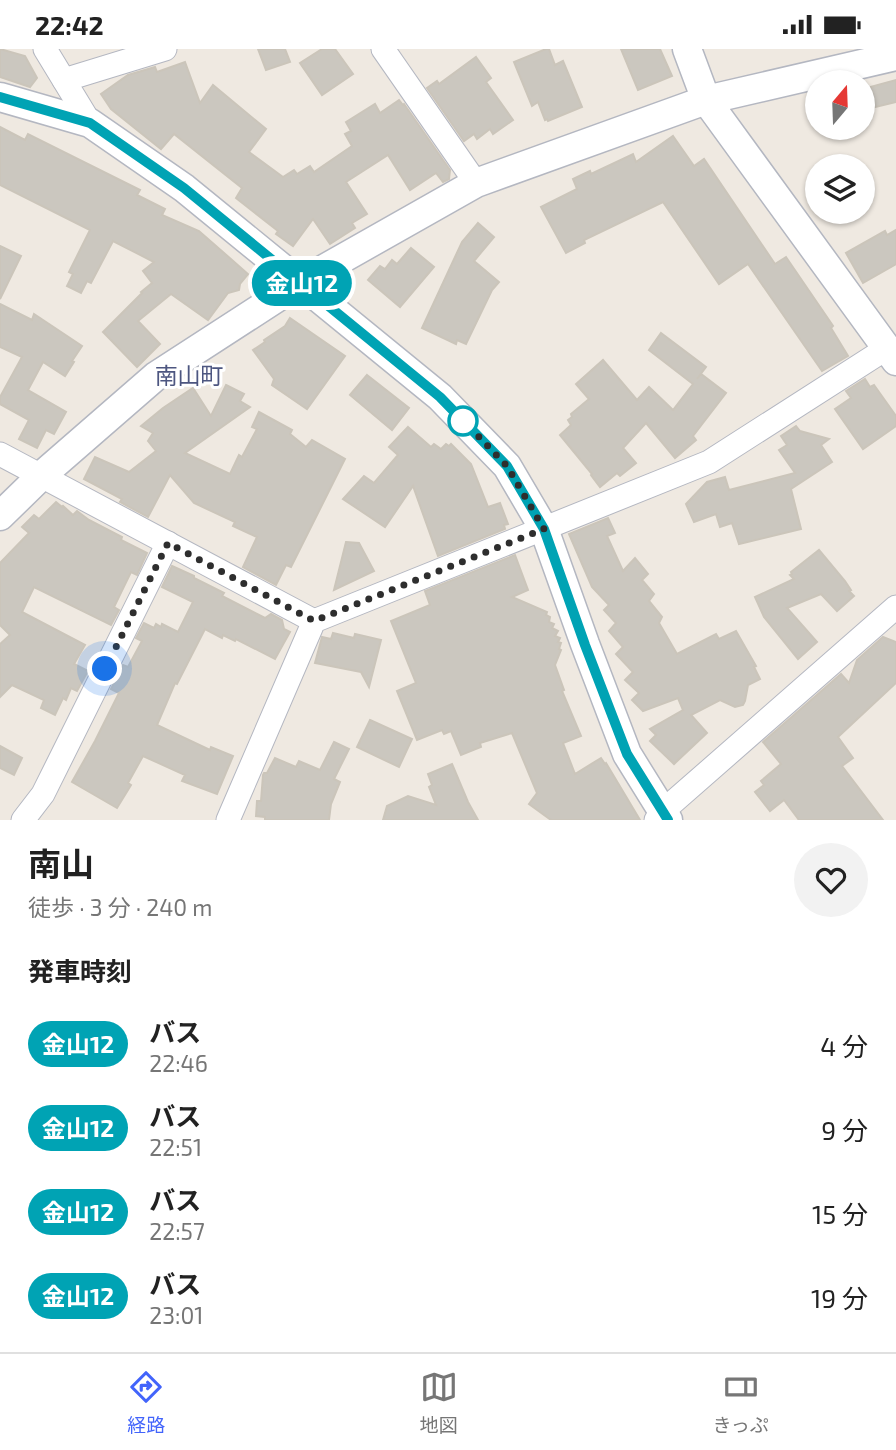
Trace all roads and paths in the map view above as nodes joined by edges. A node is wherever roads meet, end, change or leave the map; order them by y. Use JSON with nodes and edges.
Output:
{"nodes":[{"id":1,"x":45,"y":49,"type":"edge"},
{"id":2,"x":165,"y":49,"type":"edge"},
{"id":3,"x":383,"y":49,"type":"edge"},
{"id":4,"x":687,"y":49,"type":"edge"},
{"id":5,"x":896,"y":56,"type":"edge"},
{"id":6,"x":64,"y":80,"type":"junction"},
{"id":7,"x":706,"y":100,"type":"junction"},
{"id":8,"x":1,"y":101,"type":"edge"},
{"id":9,"x":90,"y":123,"type":"junction"},
{"id":10,"x":476,"y":183,"type":"junction"},
{"id":11,"x":301,"y":282,"type":"junction"},
{"id":12,"x":891,"y":355,"type":"edge"},
{"id":13,"x":0,"y":454,"type":"edge"},
{"id":14,"x":41,"y":476,"type":"junction"},
{"id":15,"x":0,"y":516,"type":"edge"},
{"id":16,"x":544,"y":529,"type":"junction"},
{"id":17,"x":168,"y":543,"type":"junction"},
{"id":18,"x":892,"y":617,"type":"edge"},
{"id":19,"x":314,"y":621,"type":"junction"},
{"id":20,"x":662,"y":817,"type":"edge"},
{"id":21,"x":23,"y":820,"type":"edge"},
{"id":22,"x":228,"y":820,"type":"edge"}],
"edges":[{"from":1,"to":6,"type":"street"},
{"from":2,"to":6,"type":"street"},
{"from":3,"to":10,"type":"street"},
{"from":4,"to":7,"type":"street"},
{"from":5,"to":7,"type":"street"},
{"from":6,"to":9,"type":"street"},
{"from":7,"to":10,"type":"street"},
{"from":7,"to":12,"type":"street"},
{"from":8,"to":9,"type":"street"},
{"from":9,"to":11,"type":"street"},
{"from":10,"to":11,"type":"street"},
{"from":11,"to":14,"type":"street"},
{"from":11,"to":16,"type":"street"},
{"from":12,"to":16,"type":"street"},
{"from":13,"to":14,"type":"street"},
{"from":14,"to":15,"type":"street"},
{"from":14,"to":17,"type":"street"},
{"from":16,"to":19,"type":"street"},
{"from":16,"to":20,"type":"street"},
{"from":17,"to":19,"type":"street"},
{"from":17,"to":21,"type":"street"},
{"from":18,"to":20,"type":"street"},
{"from":19,"to":22,"type":"street"}]}
